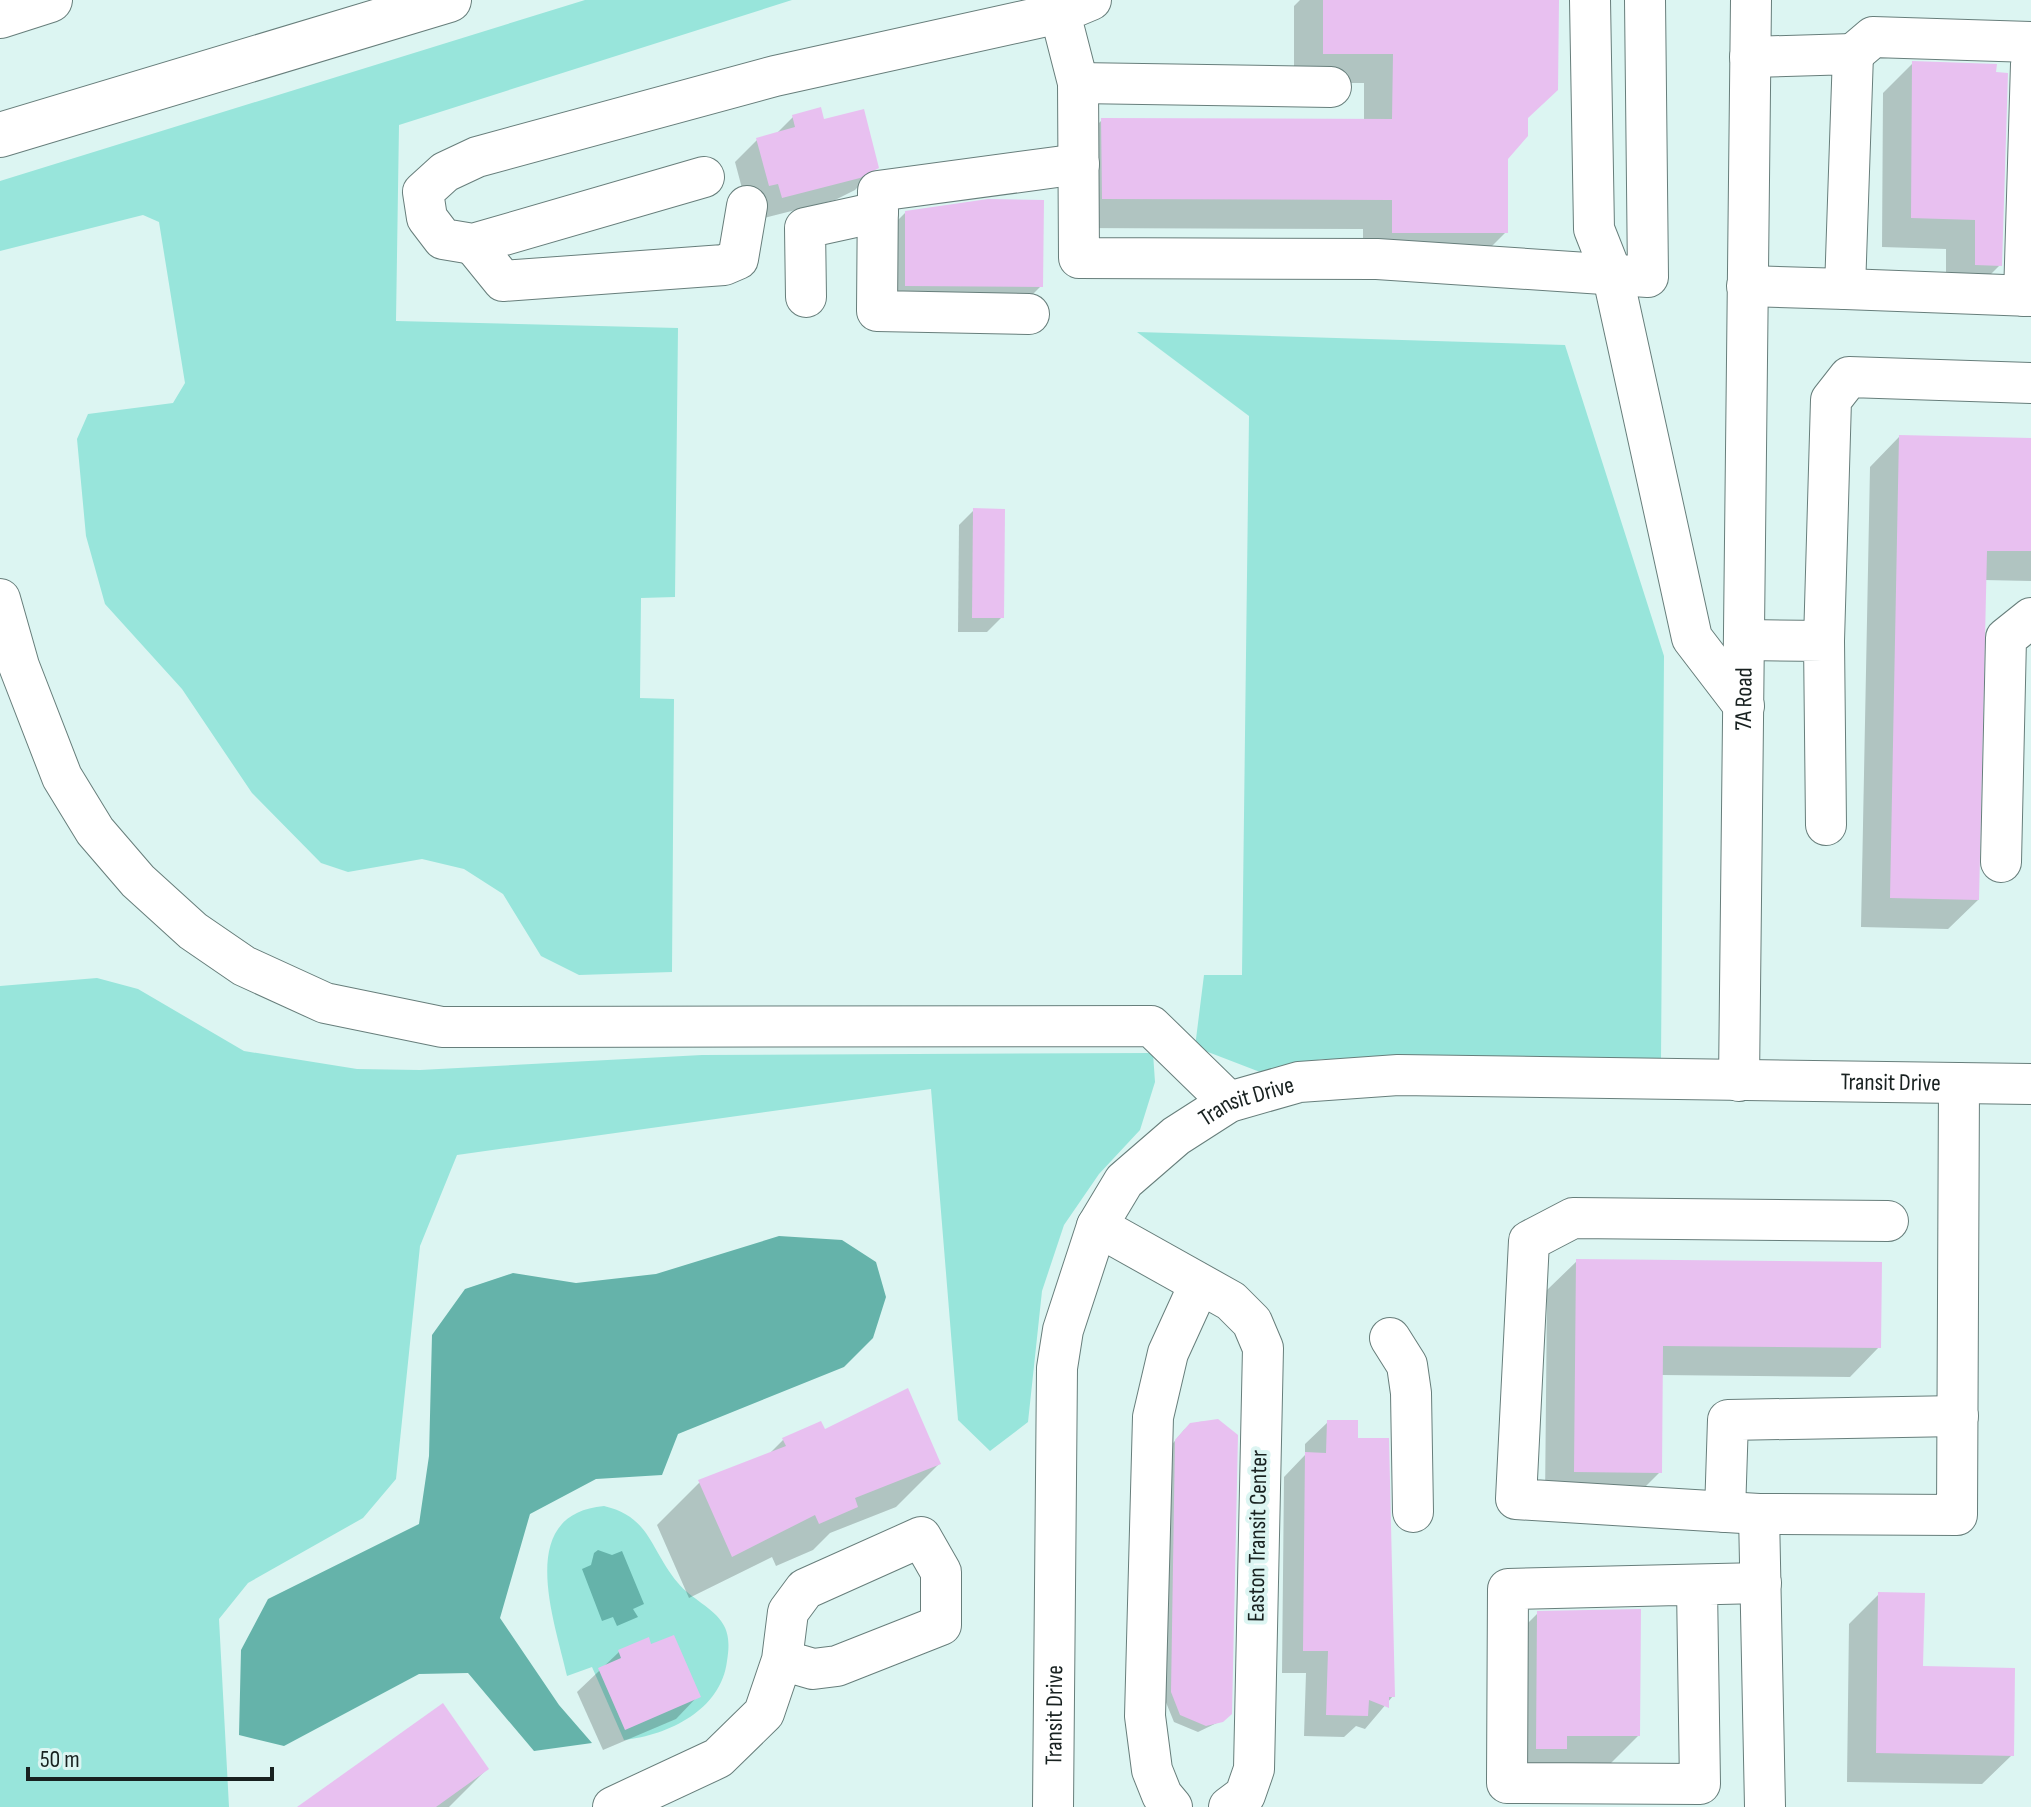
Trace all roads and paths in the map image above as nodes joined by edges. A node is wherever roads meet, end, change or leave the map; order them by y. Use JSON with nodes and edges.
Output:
{"nodes":[{"id":1,"x":50,"y":0,"type":"edge"},
{"id":2,"x":449,"y":0,"type":"edge"},
{"id":3,"x":1590,"y":0,"type":"edge"},
{"id":4,"x":1645,"y":0,"type":"edge"},
{"id":5,"x":1751,"y":0,"type":"edge"},
{"id":6,"x":1076,"y":7,"type":"edge"},
{"id":7,"x":0,"y":16,"type":"edge"},
{"id":8,"x":2031,"y":42,"type":"edge"},
{"id":9,"x":1853,"y":54,"type":"junction"},
{"id":10,"x":1750,"y":57,"type":"junction"},
{"id":11,"x":2031,"y":64,"type":"edge"},
{"id":12,"x":1078,"y":83,"type":"junction"},
{"id":13,"x":1331,"y":87,"type":"dead end"},
{"id":14,"x":0,"y":135,"type":"edge"},
{"id":15,"x":1079,"y":164,"type":"junction"},
{"id":16,"x":704,"y":177,"type":"dead end"},
{"id":17,"x":747,"y":206,"type":"dead end"},
{"id":18,"x":878,"y":212,"type":"junction"},
{"id":19,"x":473,"y":244,"type":"junction"},
{"id":20,"x":1613,"y":277,"type":"junction"},
{"id":21,"x":1845,"y":289,"type":"junction"},
{"id":22,"x":2027,"y":296,"type":"edge"},
{"id":23,"x":806,"y":297,"type":"dead end"},
{"id":24,"x":1748,"y":301,"type":"junction"},
{"id":25,"x":1029,"y":314,"type":"dead end"},
{"id":26,"x":2031,"y":383,"type":"edge"},
{"id":27,"x":0,"y":599,"type":"edge"},
{"id":28,"x":2031,"y":618,"type":"edge"},
{"id":29,"x":1746,"y":640,"type":"junction"},
{"id":30,"x":1824,"y":641,"type":"junction"},
{"id":31,"x":1744,"y":706,"type":"junction"},
{"id":32,"x":1826,"y":825,"type":"dead end"},
{"id":33,"x":2001,"y":862,"type":"dead end"},
{"id":34,"x":1739,"y":1081,"type":"junction"},
{"id":35,"x":1959,"y":1083,"type":"junction"},
{"id":36,"x":2031,"y":1084,"type":"edge"},
{"id":37,"x":1229,"y":1102,"type":"junction"},
{"id":38,"x":1888,"y":1221,"type":"dead end"},
{"id":39,"x":1097,"y":1226,"type":"junction"},
{"id":40,"x":1199,"y":1285,"type":"junction"},
{"id":41,"x":1390,"y":1338,"type":"dead end"},
{"id":42,"x":1958,"y":1416,"type":"junction"},
{"id":43,"x":1413,"y":1512,"type":"dead end"},
{"id":44,"x":1742,"y":1513,"type":"junction"},
{"id":45,"x":1761,"y":1583,"type":"junction"},
{"id":46,"x":1697,"y":1587,"type":"junction"},
{"id":47,"x":782,"y":1660,"type":"dead end"},
{"id":48,"x":613,"y":1807,"type":"edge"},
{"id":49,"x":1053,"y":1807,"type":"edge"},
{"id":50,"x":1172,"y":1807,"type":"edge"},
{"id":51,"x":1229,"y":1807,"type":"edge"},
{"id":52,"x":1765,"y":1807,"type":"edge"}],
"edges":[{"from":1,"to":7,"type":"highway"},
{"from":2,"to":14,"type":"highway"},
{"from":3,"to":20,"type":"street"},
{"from":4,"to":20,"type":"street"},
{"from":5,"to":10,"type":"street","name":"7A Road"},
{"from":6,"to":12,"type":"street"},
{"from":6,"to":19,"type":"street"},
{"from":8,"to":9,"type":"street"},
{"from":9,"to":10,"type":"street"},
{"from":9,"to":21,"type":"street"},
{"from":10,"to":24,"type":"street","name":"7A Road"},
{"from":11,"to":22,"type":"street"},
{"from":12,"to":13,"type":"street"},
{"from":12,"to":15,"type":"street"},
{"from":15,"to":18,"type":"street"},
{"from":15,"to":20,"type":"street"},
{"from":16,"to":19,"type":"street"},
{"from":17,"to":19,"type":"street"},
{"from":18,"to":23,"type":"street"},
{"from":18,"to":25,"type":"street"},
{"from":20,"to":31,"type":"street"},
{"from":21,"to":22,"type":"street"},
{"from":21,"to":24,"type":"street"},
{"from":24,"to":29,"type":"street","name":"7A Road"},
{"from":26,"to":30,"type":"street"},
{"from":27,"to":37,"type":"street"},
{"from":28,"to":33,"type":"street"},
{"from":29,"to":30,"type":"street"},
{"from":29,"to":31,"type":"street","name":"7A Road"},
{"from":30,"to":32,"type":"street"},
{"from":31,"to":34,"type":"street","name":"7A Road"},
{"from":34,"to":35,"type":"street","name":"Transit Drive"},
{"from":34,"to":37,"type":"street","name":"Transit Drive"},
{"from":35,"to":36,"type":"street","name":"Transit Drive"},
{"from":35,"to":42,"type":"street"},
{"from":37,"to":39,"type":"street","name":"Transit Drive"},
{"from":38,"to":44,"type":"street"},
{"from":39,"to":40,"type":"street","name":"Easton Transit Center"},
{"from":39,"to":49,"type":"street","name":"Transit Drive"},
{"from":40,"to":50,"type":"street"},
{"from":40,"to":51,"type":"street","name":"Easton Transit Center"},
{"from":41,"to":43,"type":"street"},
{"from":42,"to":44,"type":"street"},
{"from":42,"to":44,"type":"street"},
{"from":44,"to":45,"type":"street"},
{"from":45,"to":46,"type":"street"},
{"from":45,"to":52,"type":"street"},
{"from":46,"to":46,"type":"street"},
{"from":47,"to":48,"type":"street"}]}
